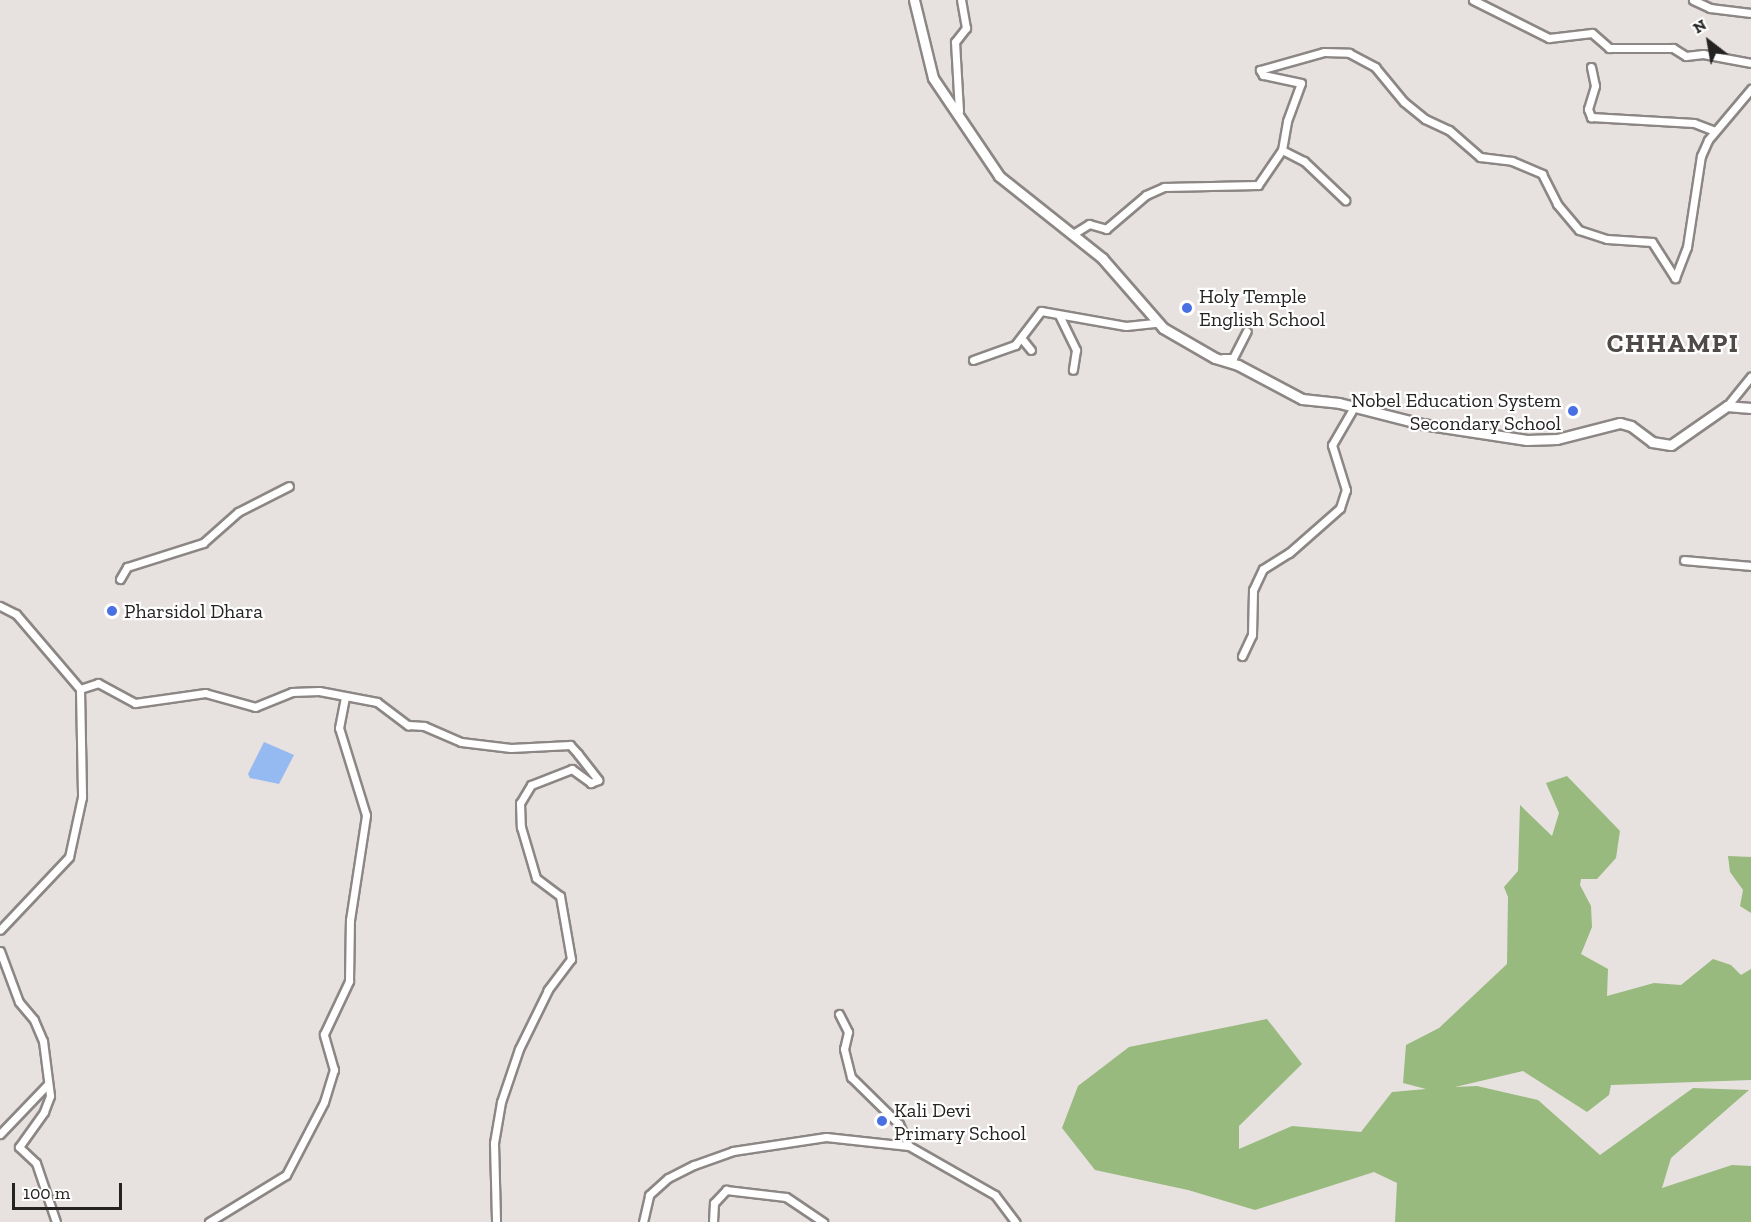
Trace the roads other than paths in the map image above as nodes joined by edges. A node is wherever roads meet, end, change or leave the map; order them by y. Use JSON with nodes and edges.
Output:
{"nodes":[{"id":1,"x":914,"y":0,"type":"edge"},
{"id":2,"x":961,"y":0,"type":"edge"},
{"id":3,"x":1473,"y":0,"type":"edge"},
{"id":4,"x":1693,"y":0,"type":"edge"},
{"id":5,"x":1751,"y":13,"type":"edge"},
{"id":6,"x":1751,"y":63,"type":"edge"},
{"id":7,"x":1591,"y":67,"type":"dead end"},
{"id":8,"x":1751,"y":89,"type":"edge"},
{"id":9,"x":959,"y":111,"type":"junction"},
{"id":10,"x":1715,"y":130,"type":"junction"},
{"id":11,"x":1282,"y":150,"type":"junction"},
{"id":12,"x":1345,"y":200,"type":"dead end"},
{"id":13,"x":1073,"y":234,"type":"junction"},
{"id":14,"x":1059,"y":315,"type":"junction"},
{"id":15,"x":1157,"y":323,"type":"junction"},
{"id":16,"x":1247,"y":331,"type":"dead end"},
{"id":17,"x":1022,"y":339,"type":"junction"},
{"id":18,"x":1031,"y":351,"type":"dead end"},
{"id":19,"x":1215,"y":358,"type":"junction"},
{"id":20,"x":973,"y":360,"type":"dead end"},
{"id":21,"x":1073,"y":370,"type":"dead end"},
{"id":22,"x":1751,"y":376,"type":"edge"},
{"id":23,"x":1727,"y":406,"type":"junction"},
{"id":24,"x":1354,"y":407,"type":"junction"},
{"id":25,"x":1751,"y":408,"type":"edge"},
{"id":26,"x":289,"y":486,"type":"dead end"},
{"id":27,"x":1684,"y":560,"type":"dead end"},
{"id":28,"x":1751,"y":566,"type":"edge"},
{"id":29,"x":120,"y":579,"type":"dead end"},
{"id":30,"x":0,"y":606,"type":"edge"},
{"id":31,"x":1242,"y":656,"type":"dead end"},
{"id":32,"x":80,"y":689,"type":"junction"},
{"id":33,"x":345,"y":697,"type":"junction"},
{"id":34,"x":0,"y":930,"type":"edge"},
{"id":35,"x":0,"y":951,"type":"edge"},
{"id":36,"x":839,"y":1014,"type":"dead end"},
{"id":37,"x":47,"y":1084,"type":"junction"},
{"id":38,"x":0,"y":1134,"type":"edge"},
{"id":39,"x":909,"y":1146,"type":"junction"},
{"id":40,"x":56,"y":1222,"type":"edge"},
{"id":41,"x":209,"y":1222,"type":"edge"},
{"id":42,"x":496,"y":1222,"type":"edge"},
{"id":43,"x":643,"y":1222,"type":"edge"},
{"id":44,"x":713,"y":1222,"type":"edge"},
{"id":45,"x":823,"y":1222,"type":"edge"},
{"id":46,"x":1015,"y":1222,"type":"edge"}],
"edges":[{"from":1,"to":9,"type":"main road"},
{"from":2,"to":9,"type":"street"},
{"from":3,"to":6,"type":"street"},
{"from":4,"to":5,"type":"street"},
{"from":7,"to":10,"type":"street"},
{"from":8,"to":10,"type":"street"},
{"from":9,"to":13,"type":"main road"},
{"from":10,"to":11,"type":"street"},
{"from":11,"to":12,"type":"street"},
{"from":11,"to":13,"type":"street"},
{"from":13,"to":15,"type":"main road"},
{"from":14,"to":15,"type":"street"},
{"from":14,"to":17,"type":"street"},
{"from":14,"to":21,"type":"street"},
{"from":15,"to":19,"type":"main road"},
{"from":16,"to":19,"type":"street"},
{"from":17,"to":18,"type":"street"},
{"from":17,"to":20,"type":"street"},
{"from":19,"to":24,"type":"main road"},
{"from":22,"to":23,"type":"street"},
{"from":23,"to":24,"type":"main road"},
{"from":23,"to":25,"type":"main road"},
{"from":24,"to":31,"type":"street"},
{"from":26,"to":29,"type":"street"},
{"from":27,"to":28,"type":"street"},
{"from":30,"to":32,"type":"street"},
{"from":32,"to":33,"type":"street"},
{"from":32,"to":34,"type":"street"},
{"from":33,"to":41,"type":"street"},
{"from":33,"to":42,"type":"street"},
{"from":35,"to":37,"type":"street"},
{"from":36,"to":39,"type":"street"},
{"from":37,"to":38,"type":"street"},
{"from":37,"to":40,"type":"street"},
{"from":39,"to":43,"type":"street"},
{"from":39,"to":46,"type":"street"},
{"from":44,"to":45,"type":"street"}]}
